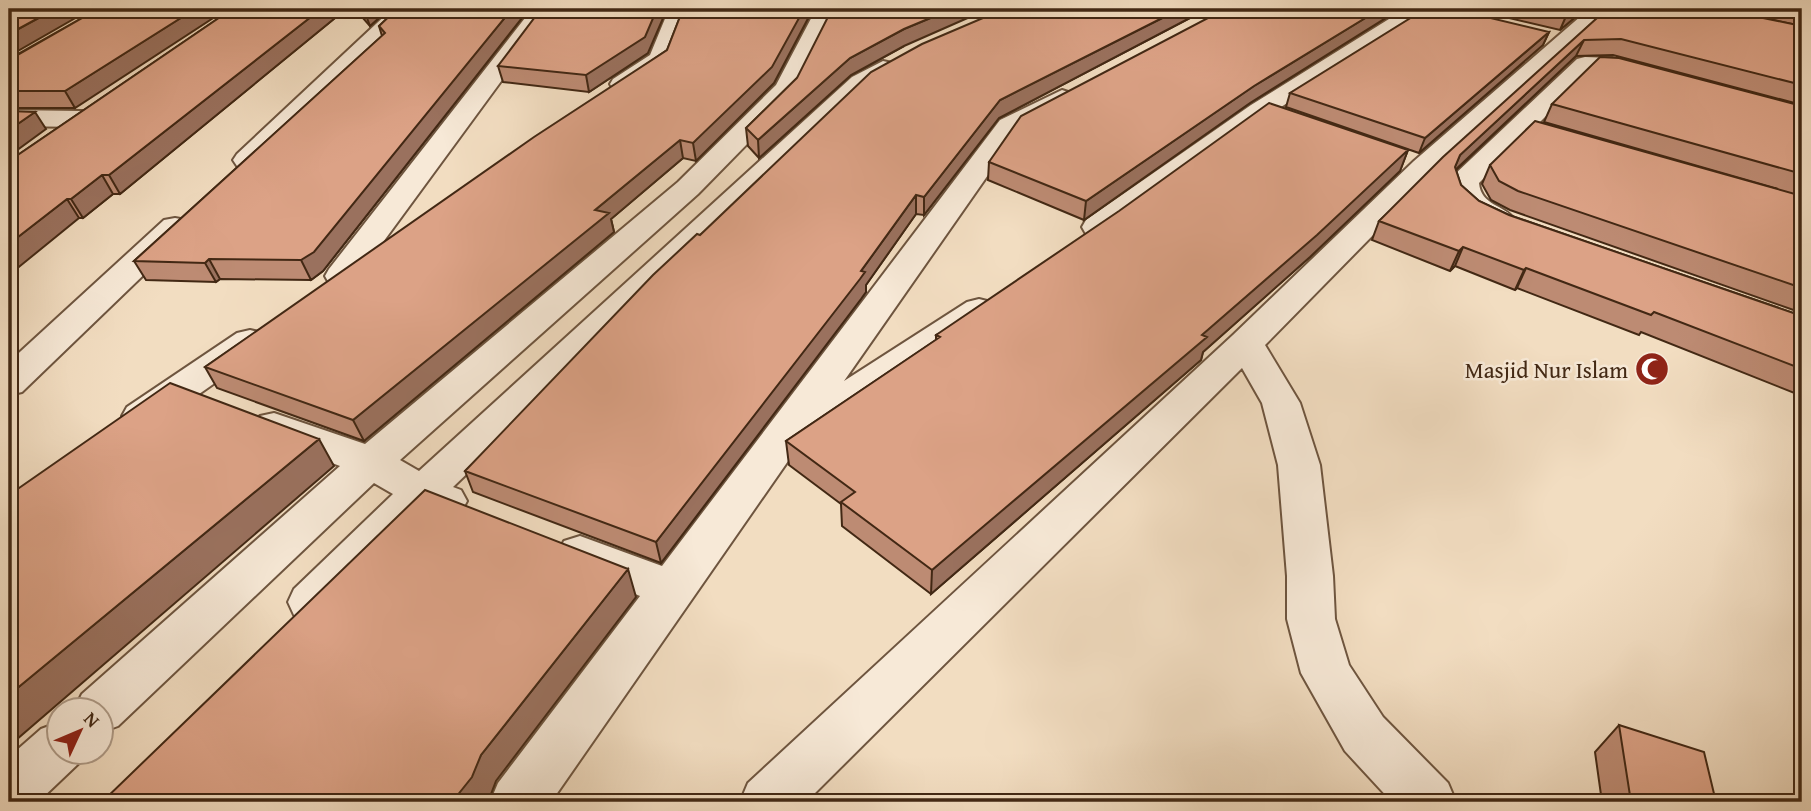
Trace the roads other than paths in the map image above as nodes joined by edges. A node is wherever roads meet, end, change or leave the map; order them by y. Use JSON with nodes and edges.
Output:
{"nodes":[{"id":1,"x":404,"y":9,"type":"edge"},
{"id":2,"x":543,"y":9,"type":"edge"},
{"id":3,"x":680,"y":9,"type":"edge"},
{"id":4,"x":827,"y":9,"type":"edge"},
{"id":5,"x":1420,"y":9,"type":"edge"},
{"id":6,"x":1602,"y":9,"type":"edge"},
{"id":7,"x":903,"y":58,"type":"edge"},
{"id":8,"x":1663,"y":79,"type":"edge"},
{"id":9,"x":1082,"y":87,"type":"edge"},
{"id":10,"x":593,"y":103,"type":"edge"},
{"id":11,"x":9,"y":118,"type":"edge"},
{"id":12,"x":51,"y":142,"type":"edge"},
{"id":13,"x":228,"y":178,"type":"edge"},
{"id":14,"x":198,"y":205,"type":"edge"},
{"id":15,"x":418,"y":223,"type":"edge"},
{"id":16,"x":1524,"y":230,"type":"edge"},
{"id":17,"x":1074,"y":245,"type":"edge"},
{"id":18,"x":1008,"y":290,"type":"edge"},
{"id":19,"x":277,"y":322,"type":"edge"},
{"id":20,"x":1246,"y":342,"type":"junction"},
{"id":21,"x":9,"y":383,"type":"edge"},
{"id":22,"x":180,"y":391,"type":"junction"},
{"id":23,"x":111,"y":436,"type":"edge"},
{"id":24,"x":784,"y":439,"type":"junction"},
{"id":25,"x":371,"y":462,"type":"junction"},
{"id":26,"x":422,"y":492,"type":"junction"},
{"id":27,"x":484,"y":516,"type":"edge"},
{"id":28,"x":547,"y":540,"type":"edge"},
{"id":29,"x":671,"y":589,"type":"junction"},
{"id":30,"x":285,"y":628,"type":"edge"},
{"id":31,"x":114,"y":696,"type":"edge"},
{"id":32,"x":46,"y":759,"type":"edge"},
{"id":33,"x":9,"y":793,"type":"edge"},
{"id":34,"x":518,"y":802,"type":"edge"},
{"id":35,"x":768,"y":802,"type":"edge"},
{"id":36,"x":1428,"y":802,"type":"edge"}],
"edges":[{"from":1,"to":13,"type":"street"},
{"from":2,"to":15,"type":"street"},
{"from":3,"to":10,"type":"street"},
{"from":4,"to":25,"type":"street"},
{"from":5,"to":17,"type":"street"},
{"from":6,"to":20,"type":"street"},
{"from":7,"to":26,"type":"street"},
{"from":8,"to":16,"type":"street"},
{"from":9,"to":24,"type":"street"},
{"from":11,"to":12,"type":"street"},
{"from":14,"to":21,"type":"street"},
{"from":18,"to":24,"type":"street"},
{"from":19,"to":22,"type":"street"},
{"from":20,"to":35,"type":"street"},
{"from":20,"to":36,"type":"street"},
{"from":22,"to":23,"type":"street"},
{"from":22,"to":25,"type":"street"},
{"from":24,"to":29,"type":"street"},
{"from":25,"to":26,"type":"street"},
{"from":25,"to":31,"type":"street"},
{"from":26,"to":27,"type":"street"},
{"from":26,"to":30,"type":"street"},
{"from":28,"to":29,"type":"street"},
{"from":29,"to":34,"type":"street"},
{"from":32,"to":33,"type":"street"}]}
